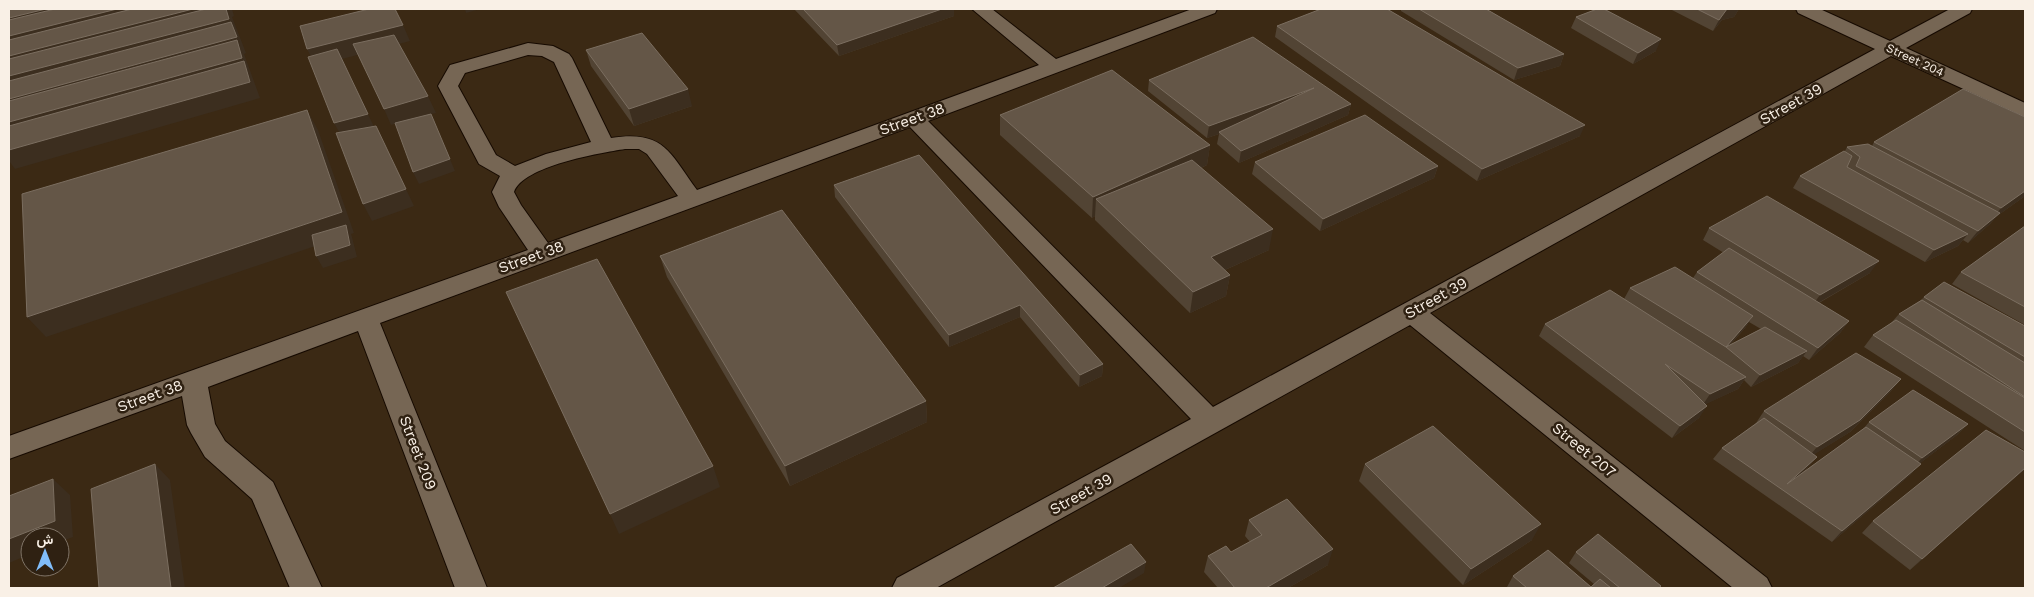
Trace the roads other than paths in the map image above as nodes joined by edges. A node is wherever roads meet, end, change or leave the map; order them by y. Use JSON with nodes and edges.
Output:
{"nodes":[{"id":1,"x":981,"y":9,"type":"edge"},
{"id":2,"x":1208,"y":9,"type":"edge"},
{"id":3,"x":1805,"y":9,"type":"edge"},
{"id":4,"x":1963,"y":9,"type":"edge"},
{"id":5,"x":1891,"y":49,"type":"junction"},
{"id":6,"x":1053,"y":67,"type":"junction"},
{"id":7,"x":2025,"y":111,"type":"edge"},
{"id":8,"x":914,"y":119,"type":"junction"},
{"id":9,"x":604,"y":146,"type":"junction"},
{"id":10,"x":514,"y":175,"type":"junction"},
{"id":11,"x":692,"y":199,"type":"junction"},
{"id":12,"x":542,"y":253,"type":"junction"},
{"id":13,"x":1411,"y":312,"type":"junction"},
{"id":14,"x":365,"y":317,"type":"junction"},
{"id":15,"x":193,"y":380,"type":"junction"},
{"id":16,"x":1210,"y":422,"type":"junction"},
{"id":17,"x":9,"y":448,"type":"edge"},
{"id":18,"x":306,"y":588,"type":"edge"},
{"id":19,"x":471,"y":588,"type":"edge"},
{"id":20,"x":908,"y":588,"type":"edge"},
{"id":21,"x":1756,"y":588,"type":"edge"}],
"edges":[{"from":1,"to":6,"type":"street"},
{"from":2,"to":6,"type":"street","name":"Street 38"},
{"from":3,"to":5,"type":"street","name":"Street 204"},
{"from":4,"to":5,"type":"street","name":"Street 39"},
{"from":5,"to":7,"type":"street","name":"Street 204"},
{"from":5,"to":13,"type":"street","name":"Street 39"},
{"from":6,"to":8,"type":"street","name":"Street 38"},
{"from":8,"to":11,"type":"street","name":"Street 38"},
{"from":8,"to":16,"type":"street"},
{"from":9,"to":10,"type":"street"},
{"from":9,"to":10,"type":"street"},
{"from":9,"to":11,"type":"street"},
{"from":10,"to":12,"type":"street"},
{"from":11,"to":12,"type":"street","name":"Street 38"},
{"from":12,"to":14,"type":"street","name":"Street 38"},
{"from":13,"to":16,"type":"street","name":"Street 39"},
{"from":13,"to":21,"type":"street","name":"Street 207"},
{"from":14,"to":15,"type":"street","name":"Street 38"},
{"from":14,"to":19,"type":"street","name":"Street 209"},
{"from":15,"to":17,"type":"street","name":"Street 38"},
{"from":15,"to":18,"type":"street"},
{"from":16,"to":20,"type":"street","name":"Street 39"}]}
